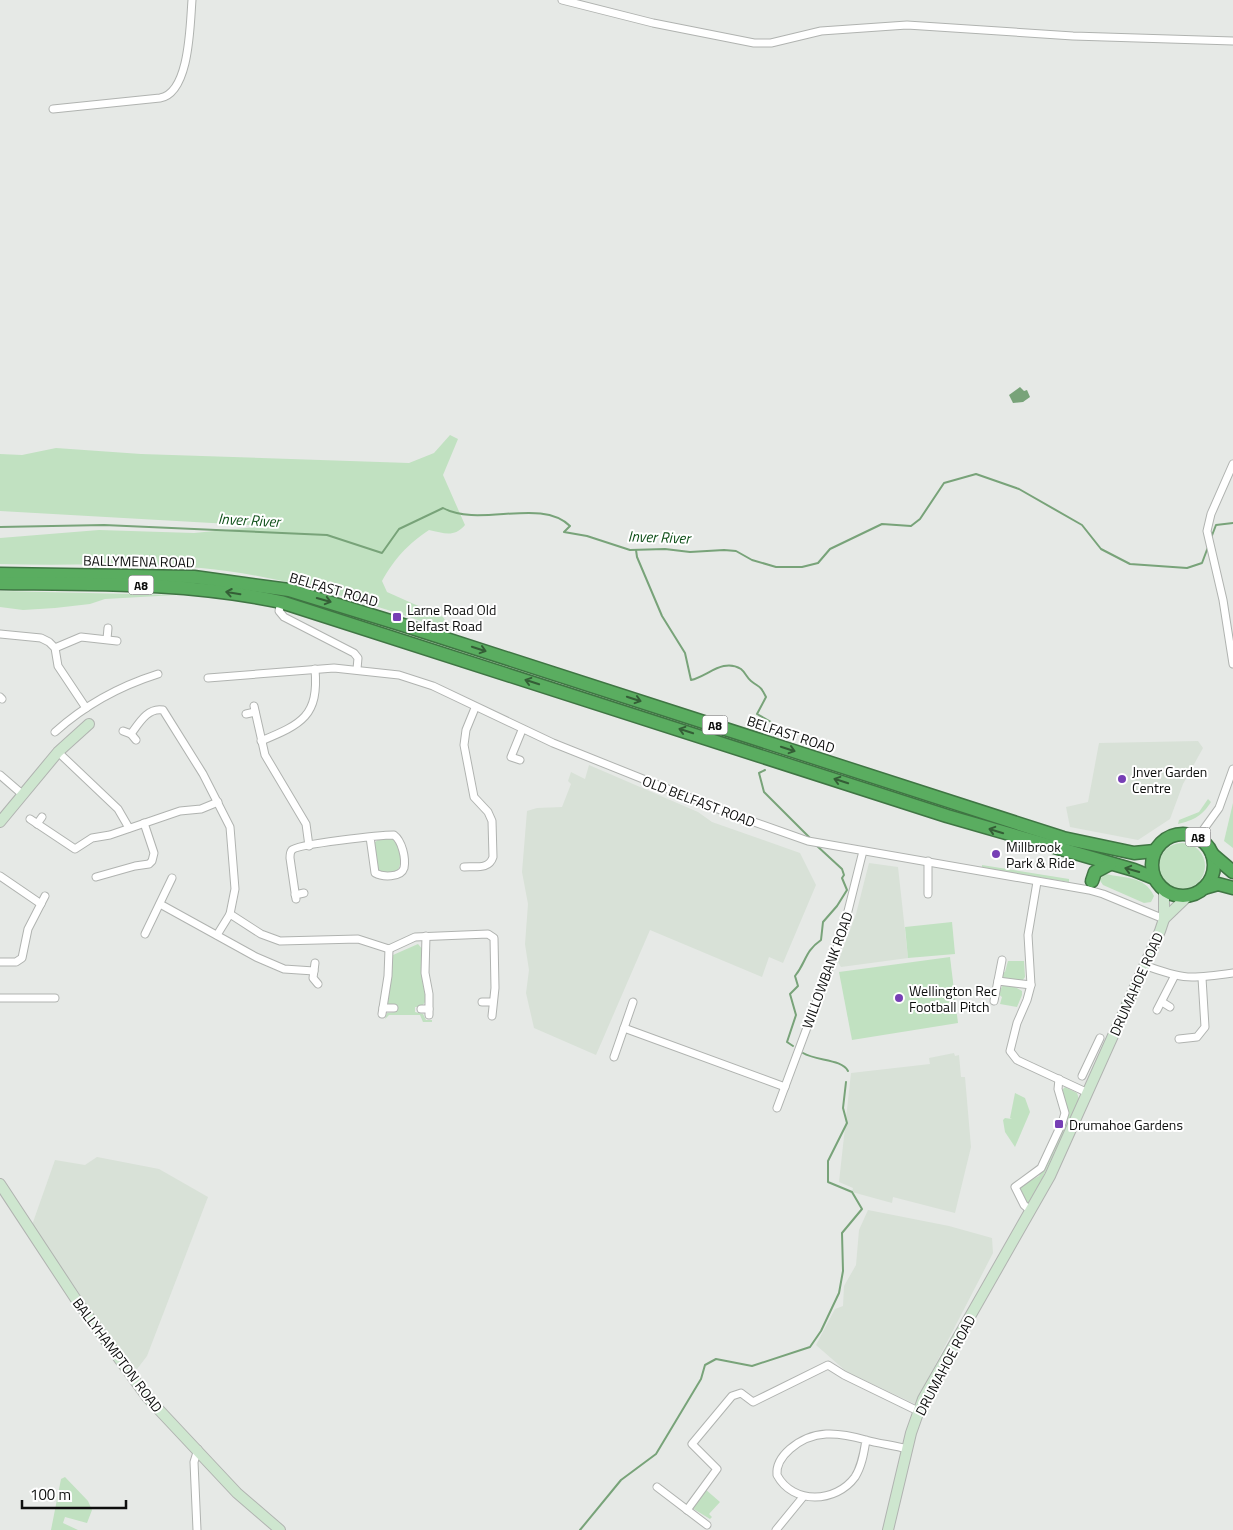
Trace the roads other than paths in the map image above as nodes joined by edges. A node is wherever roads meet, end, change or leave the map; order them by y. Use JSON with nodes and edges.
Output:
{"nodes":[{"id":1,"x":192,"y":0,"type":"edge"},
{"id":2,"x":562,"y":0,"type":"edge"},
{"id":3,"x":1233,"y":41,"type":"edge"},
{"id":4,"x":52,"y":109,"type":"dead end"},
{"id":5,"x":1233,"y":464,"type":"edge"},
{"id":6,"x":0,"y":574,"type":"edge"},
{"id":7,"x":0,"y":583,"type":"edge"},
{"id":8,"x":277,"y":588,"type":"joint"},
{"id":9,"x":281,"y":602,"type":"junction"},
{"id":10,"x":108,"y":628,"type":"dead end"},
{"id":11,"x":0,"y":634,"type":"edge"},
{"id":12,"x":107,"y":639,"type":"junction"},
{"id":13,"x":117,"y":641,"type":"dead end"},
{"id":14,"x":55,"y":648,"type":"junction"},
{"id":15,"x":1233,"y":664,"type":"edge"},
{"id":16,"x":315,"y":669,"type":"junction"},
{"id":17,"x":357,"y":669,"type":"junction"},
{"id":18,"x":153,"y":674,"type":"dead end"},
{"id":19,"x":208,"y":678,"type":"dead end"},
{"id":20,"x":86,"y":708,"type":"junction"},
{"id":21,"x":475,"y":708,"type":"junction"},
{"id":22,"x":246,"y":714,"type":"dead end"},
{"id":23,"x":89,"y":724,"type":"dead end"},
{"id":24,"x":522,"y":730,"type":"junction"},
{"id":25,"x":123,"y":731,"type":"dead end"},
{"id":26,"x":56,"y":732,"type":"dead end"},
{"id":27,"x":260,"y":741,"type":"junction"},
{"id":28,"x":58,"y":752,"type":"junction"},
{"id":29,"x":520,"y":760,"type":"dead end"},
{"id":30,"x":1233,"y":769,"type":"edge"},
{"id":31,"x":0,"y":775,"type":"edge"},
{"id":32,"x":22,"y":794,"type":"junction"},
{"id":33,"x":218,"y":802,"type":"junction"},
{"id":34,"x":42,"y":817,"type":"dead end"},
{"id":35,"x":30,"y":818,"type":"dead end"},
{"id":36,"x":0,"y":822,"type":"edge"},
{"id":37,"x":144,"y":823,"type":"junction"},
{"id":38,"x":37,"y":824,"type":"junction"},
{"id":39,"x":129,"y":828,"type":"junction"},
{"id":40,"x":370,"y":837,"type":"junction"},
{"id":41,"x":1198,"y":837,"type":"junction"},
{"id":42,"x":309,"y":846,"type":"junction"},
{"id":43,"x":863,"y":851,"type":"junction"},
{"id":44,"x":1155,"y":852,"type":"junction"},
{"id":45,"x":1212,"y":854,"type":"junction"},
{"id":46,"x":928,"y":861,"type":"junction"},
{"id":47,"x":1110,"y":864,"type":"junction"},
{"id":48,"x":464,"y":866,"type":"dead end"},
{"id":49,"x":1233,"y":872,"type":"edge"},
{"id":50,"x":0,"y":876,"type":"edge"},
{"id":51,"x":96,"y":877,"type":"dead end"},
{"id":52,"x":172,"y":878,"type":"dead end"},
{"id":53,"x":1154,"y":878,"type":"junction"},
{"id":54,"x":1037,"y":882,"type":"junction"},
{"id":55,"x":1090,"y":886,"type":"junction"},
{"id":56,"x":1204,"y":888,"type":"junction"},
{"id":57,"x":1233,"y":888,"type":"edge"},
{"id":58,"x":1164,"y":892,"type":"junction"},
{"id":59,"x":304,"y":893,"type":"dead end"},
{"id":60,"x":928,"y":894,"type":"dead end"},
{"id":61,"x":1189,"y":895,"type":"junction"},
{"id":62,"x":45,"y":896,"type":"dead end"},
{"id":63,"x":41,"y":904,"type":"junction"},
{"id":64,"x":160,"y":904,"type":"junction"},
{"id":65,"x":230,"y":914,"type":"junction"},
{"id":66,"x":1164,"y":919,"type":"junction"},
{"id":67,"x":145,"y":934,"type":"dead end"},
{"id":68,"x":217,"y":935,"type":"junction"},
{"id":69,"x":426,"y":936,"type":"junction"},
{"id":70,"x":389,"y":949,"type":"junction"},
{"id":71,"x":1002,"y":960,"type":"dead end"},
{"id":72,"x":0,"y":962,"type":"edge"},
{"id":73,"x":1144,"y":965,"type":"junction"},
{"id":74,"x":1233,"y":973,"type":"edge"},
{"id":75,"x":1174,"y":977,"type":"junction"},
{"id":76,"x":1202,"y":978,"type":"junction"},
{"id":77,"x":998,"y":981,"type":"junction"},
{"id":78,"x":318,"y":984,"type":"dead end"},
{"id":79,"x":1031,"y":985,"type":"junction"},
{"id":80,"x":0,"y":998,"type":"edge"},
{"id":81,"x":55,"y":998,"type":"dead end"},
{"id":82,"x":994,"y":1001,"type":"dead end"},
{"id":83,"x":482,"y":1002,"type":"dead end"},
{"id":84,"x":492,"y":1002,"type":"junction"},
{"id":85,"x":633,"y":1002,"type":"dead end"},
{"id":86,"x":1162,"y":1002,"type":"junction"},
{"id":87,"x":1170,"y":1007,"type":"dead end"},
{"id":88,"x":394,"y":1008,"type":"dead end"},
{"id":89,"x":421,"y":1009,"type":"dead end"},
{"id":90,"x":1157,"y":1010,"type":"dead end"},
{"id":91,"x":492,"y":1016,"type":"dead end"},
{"id":92,"x":624,"y":1028,"type":"junction"},
{"id":93,"x":1179,"y":1039,"type":"dead end"},
{"id":94,"x":1101,"y":1044,"type":"junction"},
{"id":95,"x":614,"y":1057,"type":"dead end"},
{"id":96,"x":1082,"y":1076,"type":"dead end"},
{"id":97,"x":1059,"y":1079,"type":"junction"},
{"id":98,"x":785,"y":1087,"type":"junction"},
{"id":99,"x":1086,"y":1092,"type":"junction"},
{"id":100,"x":777,"y":1108,"type":"dead end"},
{"id":101,"x":0,"y":1184,"type":"edge"},
{"id":102,"x":1031,"y":1211,"type":"junction"},
{"id":103,"x":918,"y":1411,"type":"junction"},
{"id":104,"x":866,"y":1440,"type":"junction"},
{"id":105,"x":908,"y":1448,"type":"junction"},
{"id":106,"x":198,"y":1449,"type":"junction"},
{"id":107,"x":657,"y":1487,"type":"dead end"},
{"id":108,"x":803,"y":1497,"type":"junction"},
{"id":109,"x":687,"y":1510,"type":"junction"},
{"id":110,"x":707,"y":1525,"type":"dead end"},
{"id":111,"x":197,"y":1530,"type":"edge"},
{"id":112,"x":280,"y":1530,"type":"edge"},
{"id":113,"x":776,"y":1530,"type":"edge"},
{"id":114,"x":888,"y":1530,"type":"edge"}],
"edges":[{"from":1,"to":4,"type":"street"},
{"from":2,"to":3,"type":"street"},
{"from":5,"to":15,"type":"street"},
{"from":6,"to":8,"type":"highway","name":"BALLYMENA ROAD","number":"A8"},
{"from":9,"to":7,"type":"highway","name":"BALLYMENA ROAD","number":"A8","one_way":true},
{"from":8,"to":44,"type":"highway","name":"BELFAST ROAD","number":"A8","one_way":true},
{"from":9,"to":17,"type":"street"},
{"from":47,"to":9,"type":"highway","name":"BELFAST ROAD","number":"A8","one_way":true},
{"from":10,"to":12,"type":"street"},
{"from":11,"to":14,"type":"street"},
{"from":12,"to":13,"type":"street"},
{"from":12,"to":14,"type":"street"},
{"from":14,"to":20,"type":"street"},
{"from":16,"to":17,"type":"street","name":"OLD BELFAST ROAD"},
{"from":16,"to":19,"type":"street","name":"OLD BELFAST ROAD"},
{"from":16,"to":27,"type":"street"},
{"from":17,"to":21,"type":"street","name":"OLD BELFAST ROAD"},
{"from":18,"to":20,"type":"street"},
{"from":20,"to":26,"type":"street"},
{"from":21,"to":24,"type":"street","name":"OLD BELFAST ROAD"},
{"from":21,"to":48,"type":"street"},
{"from":22,"to":27,"type":"street"},
{"from":23,"to":28,"type":"main road"},
{"from":24,"to":29,"type":"street"},
{"from":24,"to":43,"type":"street","name":"OLD BELFAST ROAD"},
{"from":25,"to":33,"type":"street"},
{"from":27,"to":42,"type":"street"},
{"from":28,"to":32,"type":"main road"},
{"from":28,"to":39,"type":"street"},
{"from":30,"to":41,"type":"street"},
{"from":31,"to":32,"type":"street"},
{"from":32,"to":36,"type":"main road"},
{"from":33,"to":37,"type":"street"},
{"from":33,"to":65,"type":"street"},
{"from":34,"to":38,"type":"street"},
{"from":35,"to":38,"type":"street"},
{"from":37,"to":39,"type":"street"},
{"from":37,"to":51,"type":"street"},
{"from":38,"to":39,"type":"street"},
{"from":40,"to":40,"type":"street"},
{"from":40,"to":42,"type":"street"},
{"from":41,"to":44,"type":"highway","number":"A8"},
{"from":41,"to":45,"type":"highway","number":"A8"},
{"from":42,"to":59,"type":"street"},
{"from":43,"to":46,"type":"street","name":"OLD BELFAST ROAD"},
{"from":43,"to":98,"type":"street","name":"WILLOWBANK ROAD"},
{"from":44,"to":53,"type":"highway"},
{"from":45,"to":49,"type":"highway","number":"A8"},
{"from":45,"to":56,"type":"highway","number":"A8"},
{"from":46,"to":54,"type":"street","name":"OLD BELFAST ROAD"},
{"from":46,"to":60,"type":"street"},
{"from":53,"to":47,"type":"highway","name":"BELFAST ROAD","number":"A8","one_way":true},
{"from":47,"to":55,"type":"highway"},
{"from":50,"to":63,"type":"street"},
{"from":52,"to":64,"type":"street"},
{"from":53,"to":58,"type":"highway"},
{"from":54,"to":55,"type":"street","name":"OLD BELFAST ROAD"},
{"from":54,"to":79,"type":"street"},
{"from":55,"to":66,"type":"street","name":"OLD BELFAST ROAD"},
{"from":56,"to":57,"type":"highway"},
{"from":56,"to":61,"type":"highway"},
{"from":58,"to":61,"type":"highway"},
{"from":58,"to":66,"type":"main road","name":"DRUMAHOE ROAD"},
{"from":61,"to":66,"type":"main road","name":"DRUMAHOE ROAD"},
{"from":62,"to":63,"type":"street"},
{"from":63,"to":72,"type":"street"},
{"from":64,"to":67,"type":"street"},
{"from":64,"to":68,"type":"street"},
{"from":65,"to":68,"type":"street"},
{"from":65,"to":70,"type":"street"},
{"from":66,"to":73,"type":"main road","name":"DRUMAHOE ROAD"},
{"from":68,"to":78,"type":"street"},
{"from":69,"to":70,"type":"street"},
{"from":69,"to":84,"type":"street"},
{"from":69,"to":89,"type":"street"},
{"from":70,"to":88,"type":"street"},
{"from":71,"to":77,"type":"street"},
{"from":73,"to":75,"type":"street"},
{"from":73,"to":94,"type":"main road","name":"DRUMAHOE ROAD"},
{"from":74,"to":76,"type":"street"},
{"from":75,"to":76,"type":"street"},
{"from":75,"to":86,"type":"street"},
{"from":76,"to":93,"type":"street"},
{"from":77,"to":79,"type":"street"},
{"from":77,"to":82,"type":"street"},
{"from":79,"to":97,"type":"street"},
{"from":80,"to":81,"type":"street"},
{"from":83,"to":84,"type":"street"},
{"from":84,"to":91,"type":"street"},
{"from":85,"to":92,"type":"street"},
{"from":86,"to":87,"type":"street"},
{"from":86,"to":90,"type":"street"},
{"from":92,"to":95,"type":"street"},
{"from":92,"to":98,"type":"street"},
{"from":94,"to":96,"type":"street","name":"DRUMAHOE ROAD"},
{"from":94,"to":99,"type":"main road","name":"DRUMAHOE ROAD"},
{"from":97,"to":99,"type":"street"},
{"from":97,"to":102,"type":"street"},
{"from":98,"to":100,"type":"street","name":"WILLOWBANK ROAD"},
{"from":99,"to":102,"type":"main road","name":"DRUMAHOE ROAD"},
{"from":101,"to":106,"type":"main road","name":"BALLYHAMPTON ROAD"},
{"from":102,"to":103,"type":"main road","name":"DRUMAHOE ROAD"},
{"from":103,"to":105,"type":"main road","name":"DRUMAHOE ROAD"},
{"from":103,"to":109,"type":"street"},
{"from":104,"to":105,"type":"street"},
{"from":104,"to":108,"type":"street"},
{"from":104,"to":108,"type":"street"},
{"from":105,"to":114,"type":"main road","name":"DRUMAHOE ROAD"},
{"from":106,"to":111,"type":"street"},
{"from":106,"to":112,"type":"main road","name":"BALLYHAMPTON ROAD"},
{"from":107,"to":109,"type":"street"},
{"from":108,"to":113,"type":"street"},
{"from":109,"to":110,"type":"street"}]}
